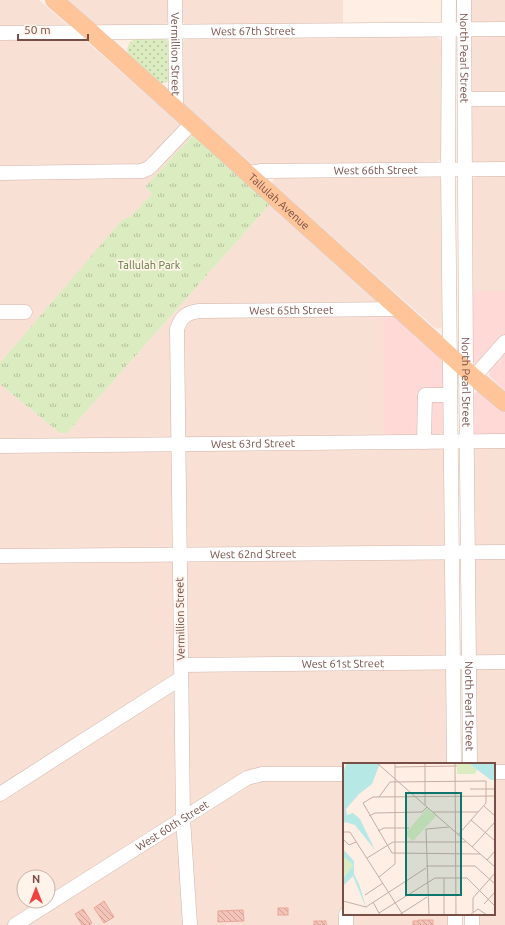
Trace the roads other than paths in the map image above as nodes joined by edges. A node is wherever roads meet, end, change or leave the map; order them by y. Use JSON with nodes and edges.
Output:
{"nodes":[{"id":1,"x":54,"y":0,"type":"edge"},
{"id":2,"x":175,"y":0,"type":"edge"},
{"id":3,"x":449,"y":0,"type":"edge"},
{"id":4,"x":464,"y":0,"type":"edge"},
{"id":5,"x":449,"y":29,"type":"junction"},
{"id":6,"x":464,"y":29,"type":"junction"},
{"id":7,"x":505,"y":29,"type":"edge"},
{"id":8,"x":175,"y":31,"type":"junction"},
{"id":9,"x":91,"y":32,"type":"junction"},
{"id":10,"x":0,"y":33,"type":"edge"},
{"id":11,"x":505,"y":99,"type":"edge"},
{"id":12,"x":465,"y":100,"type":"junction"},
{"id":13,"x":176,"y":108,"type":"junction"},
{"id":14,"x":192,"y":123,"type":"junction"},
{"id":15,"x":448,"y":170,"type":"junction"},
{"id":16,"x":465,"y":170,"type":"junction"},
{"id":17,"x":505,"y":170,"type":"edge"},
{"id":18,"x":0,"y":173,"type":"edge"},
{"id":19,"x":247,"y":173,"type":"junction"},
{"id":20,"x":400,"y":309,"type":"junction"},
{"id":21,"x":0,"y":312,"type":"edge"},
{"id":22,"x":24,"y":312,"type":"dead end"},
{"id":23,"x":184,"y":316,"type":"joint"},
{"id":24,"x":505,"y":342,"type":"edge"},
{"id":25,"x":450,"y":354,"type":"junction"},
{"id":26,"x":470,"y":373,"type":"junction"},
{"id":27,"x":450,"y":395,"type":"junction"},
{"id":28,"x":505,"y":403,"type":"edge"},
{"id":29,"x":424,"y":442,"type":"junction"},
{"id":30,"x":451,"y":442,"type":"junction"},
{"id":31,"x":466,"y":442,"type":"junction"},
{"id":32,"x":505,"y":442,"type":"edge"},
{"id":33,"x":179,"y":444,"type":"junction"},
{"id":34,"x":0,"y":446,"type":"edge"},
{"id":35,"x":452,"y":552,"type":"junction"},
{"id":36,"x":468,"y":552,"type":"junction"},
{"id":37,"x":505,"y":552,"type":"edge"},
{"id":38,"x":180,"y":555,"type":"junction"},
{"id":39,"x":0,"y":556,"type":"edge"},
{"id":40,"x":453,"y":662,"type":"junction"},
{"id":41,"x":469,"y":662,"type":"junction"},
{"id":42,"x":505,"y":662,"type":"edge"},
{"id":43,"x":181,"y":672,"type":"junction"},
{"id":44,"x":454,"y":763,"type":"edge"},
{"id":45,"x":470,"y":763,"type":"edge"},
{"id":46,"x":343,"y":774,"type":"edge"},
{"id":47,"x":0,"y":794,"type":"edge"},
{"id":48,"x":183,"y":818,"type":"junction"},
{"id":49,"x":15,"y":925,"type":"edge"},
{"id":50,"x":190,"y":925,"type":"edge"}],
"edges":[{"from":1,"to":9,"type":"main road","name":"Tallulah Avenue"},
{"from":2,"to":8,"type":"street","name":"Vermillion Street"},
{"from":3,"to":5,"type":"street","name":"North Pearl Street"},
{"from":4,"to":6,"type":"street","name":"North Pearl Street"},
{"from":5,"to":6,"type":"street","name":"West 67th Street"},
{"from":5,"to":8,"type":"street","name":"West 67th Street"},
{"from":5,"to":15,"type":"street","name":"North Pearl Street"},
{"from":6,"to":7,"type":"street","name":"West 67th Street"},
{"from":6,"to":12,"type":"street","name":"North Pearl Street"},
{"from":8,"to":9,"type":"street","name":"West 67th Street"},
{"from":8,"to":13,"type":"street","name":"Vermillion Street"},
{"from":9,"to":10,"type":"street","name":"West 67th Street"},
{"from":9,"to":13,"type":"main road","name":"Tallulah Avenue"},
{"from":11,"to":12,"type":"street"},
{"from":12,"to":16,"type":"street","name":"North Pearl Street"},
{"from":13,"to":14,"type":"main road","name":"Tallulah Avenue"},
{"from":14,"to":18,"type":"street"},
{"from":14,"to":19,"type":"main road","name":"Tallulah Avenue"},
{"from":15,"to":16,"type":"street","name":"West 66th Street"},
{"from":15,"to":19,"type":"street","name":"West 66th Street"},
{"from":15,"to":25,"type":"street","name":"North Pearl Street"},
{"from":16,"to":17,"type":"street","name":"West 66th Street"},
{"from":16,"to":26,"type":"street","name":"North Pearl Street"},
{"from":19,"to":20,"type":"main road","name":"Tallulah Avenue"},
{"from":20,"to":23,"type":"street","name":"West 65th Street"},
{"from":20,"to":25,"type":"main road","name":"Tallulah Avenue"},
{"from":21,"to":22,"type":"street"},
{"from":23,"to":33,"type":"street","name":"Vermillion Street"},
{"from":24,"to":26,"type":"street"},
{"from":25,"to":26,"type":"main road","name":"Tallulah Avenue"},
{"from":25,"to":27,"type":"street","name":"North Pearl Street"},
{"from":26,"to":28,"type":"main road","name":"Tallulah Avenue"},
{"from":26,"to":31,"type":"street","name":"North Pearl Street"},
{"from":27,"to":29,"type":"street"},
{"from":27,"to":30,"type":"street","name":"North Pearl Street"},
{"from":29,"to":30,"type":"street","name":"West 63rd Street"},
{"from":29,"to":33,"type":"street","name":"West 63rd Street"},
{"from":30,"to":31,"type":"street","name":"West 63rd Street"},
{"from":30,"to":35,"type":"street","name":"North Pearl Street"},
{"from":31,"to":32,"type":"street","name":"West 63rd Street"},
{"from":31,"to":36,"type":"street","name":"North Pearl Street"},
{"from":33,"to":34,"type":"street","name":"West 63rd Street"},
{"from":33,"to":38,"type":"street","name":"Vermillion Street"},
{"from":35,"to":36,"type":"street","name":"West 62nd Street"},
{"from":35,"to":38,"type":"street","name":"West 62nd Street"},
{"from":35,"to":40,"type":"street","name":"North Pearl Street"},
{"from":36,"to":37,"type":"street","name":"West 62nd Street"},
{"from":36,"to":41,"type":"street","name":"North Pearl Street"},
{"from":38,"to":39,"type":"street","name":"West 62nd Street"},
{"from":38,"to":43,"type":"street","name":"Vermillion Street"},
{"from":40,"to":41,"type":"street","name":"West 61st Street"},
{"from":40,"to":43,"type":"street","name":"West 61st Street"},
{"from":40,"to":44,"type":"street","name":"North Pearl Street"},
{"from":41,"to":42,"type":"street","name":"West 61st Street"},
{"from":41,"to":45,"type":"street","name":"North Pearl Street"},
{"from":43,"to":47,"type":"street"},
{"from":43,"to":48,"type":"street","name":"Vermillion Street"},
{"from":46,"to":48,"type":"street","name":"West 60th Street"},
{"from":48,"to":49,"type":"street","name":"West 60th Street"},
{"from":48,"to":50,"type":"street","name":"Vermillion Street"}]}
